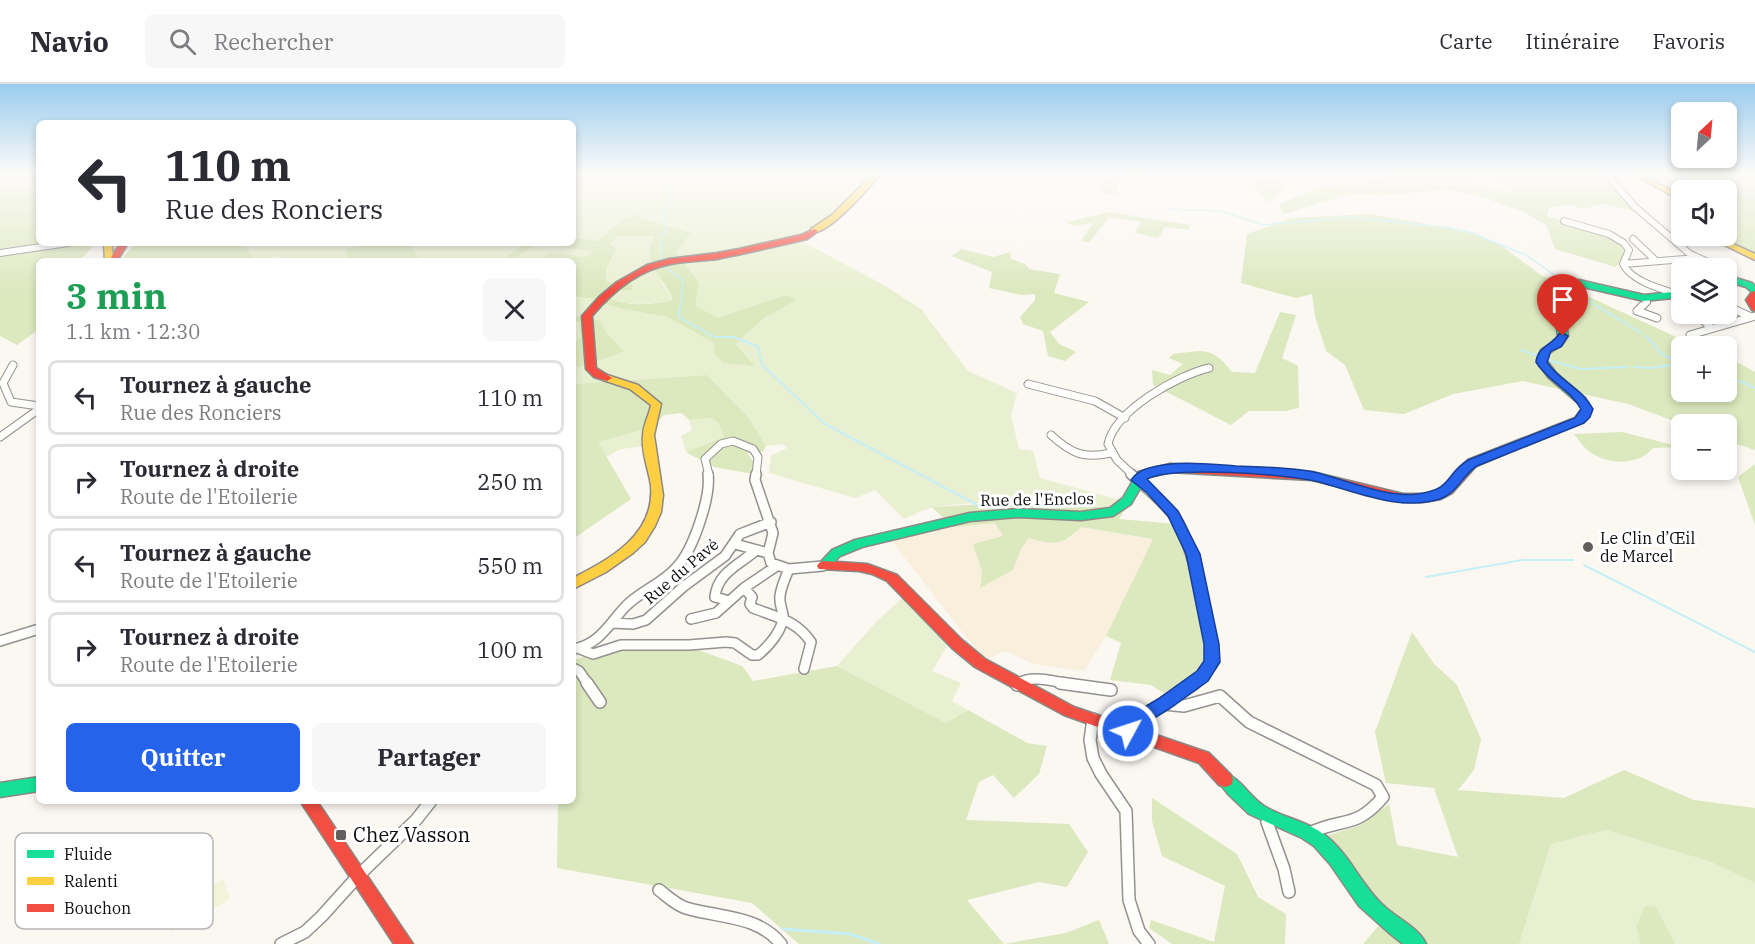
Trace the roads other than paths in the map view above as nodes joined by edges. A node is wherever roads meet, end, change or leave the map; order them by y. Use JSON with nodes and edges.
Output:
{"nodes":[{"id":1,"x":839,"y":213,"type":"edge"},
{"id":2,"x":1642,"y":213,"type":"edge"},
{"id":3,"x":1564,"y":221,"type":"dead end"},
{"id":4,"x":1633,"y":239,"type":"dead end"},
{"id":5,"x":48,"y":246,"type":"edge"},
{"id":6,"x":1731,"y":246,"type":"edge"},
{"id":7,"x":0,"y":253,"type":"edge"},
{"id":8,"x":1755,"y":257,"type":"edge"},
{"id":9,"x":1697,"y":258,"type":"edge"},
{"id":10,"x":1671,"y":259,"type":"edge"},
{"id":11,"x":1655,"y":260,"type":"junction"},
{"id":12,"x":1623,"y":264,"type":"junction"},
{"id":13,"x":1737,"y":280,"type":"edge"},
{"id":14,"x":1660,"y":293,"type":"junction"},
{"id":15,"x":1755,"y":293,"type":"edge"},
{"id":16,"x":1671,"y":294,"type":"edge"},
{"id":17,"x":1644,"y":298,"type":"junction"},
{"id":18,"x":1737,"y":309,"type":"edge"},
{"id":19,"x":1753,"y":313,"type":"edge"},
{"id":20,"x":1657,"y":318,"type":"dead end"},
{"id":21,"x":1707,"y":324,"type":"edge"},
{"id":22,"x":1711,"y":328,"type":"junction"},
{"id":23,"x":1690,"y":335,"type":"dead end"},
{"id":24,"x":13,"y":365,"type":"dead end"},
{"id":25,"x":1209,"y":368,"type":"dead end"},
{"id":26,"x":1028,"y":384,"type":"dead end"},
{"id":27,"x":36,"y":406,"type":"edge"},
{"id":28,"x":36,"y":409,"type":"edge"},
{"id":29,"x":1125,"y":418,"type":"junction"},
{"id":30,"x":1051,"y":435,"type":"dead end"},
{"id":31,"x":0,"y":437,"type":"edge"},
{"id":32,"x":1111,"y":453,"type":"junction"},
{"id":33,"x":1137,"y":480,"type":"junction"},
{"id":34,"x":771,"y":522,"type":"junction"},
{"id":35,"x":735,"y":544,"type":"junction"},
{"id":36,"x":755,"y":551,"type":"junction"},
{"id":37,"x":768,"y":553,"type":"junction"},
{"id":38,"x":823,"y":566,"type":"junction"},
{"id":39,"x":775,"y":567,"type":"junction"},
{"id":40,"x":789,"y":569,"type":"junction"},
{"id":41,"x":576,"y":582,"type":"edge"},
{"id":42,"x":744,"y":588,"type":"junction"},
{"id":43,"x":729,"y":601,"type":"junction"},
{"id":44,"x":783,"y":616,"type":"junction"},
{"id":45,"x":691,"y":619,"type":"dead end"},
{"id":46,"x":613,"y":623,"type":"junction"},
{"id":47,"x":36,"y":630,"type":"edge"},
{"id":48,"x":0,"y":641,"type":"edge"},
{"id":49,"x":576,"y":649,"type":"edge"},
{"id":50,"x":804,"y":669,"type":"dead end"},
{"id":51,"x":576,"y":670,"type":"edge"},
{"id":52,"x":1017,"y":685,"type":"junction"},
{"id":53,"x":1111,"y":690,"type":"dead end"},
{"id":54,"x":600,"y":702,"type":"dead end"},
{"id":55,"x":1164,"y":704,"type":"junction"},
{"id":56,"x":1093,"y":719,"type":"junction"},
{"id":57,"x":1128,"y":731,"type":"junction"},
{"id":58,"x":36,"y":784,"type":"edge"},
{"id":59,"x":0,"y":790,"type":"edge"},
{"id":60,"x":310,"y":804,"type":"edge"},
{"id":61,"x":428,"y":804,"type":"edge"},
{"id":62,"x":1268,"y":817,"type":"junction"},
{"id":63,"x":1310,"y":833,"type":"junction"},
{"id":64,"x":358,"y":876,"type":"junction"},
{"id":65,"x":659,"y":890,"type":"dead end"},
{"id":66,"x":1290,"y":892,"type":"dead end"},
{"id":67,"x":281,"y":944,"type":"edge"},
{"id":68,"x":404,"y":944,"type":"edge"},
{"id":69,"x":781,"y":944,"type":"edge"},
{"id":70,"x":1149,"y":944,"type":"edge"},
{"id":71,"x":1417,"y":944,"type":"edge"}],
"edges":[{"from":1,"to":41,"type":"street"},
{"from":2,"to":9,"type":"street"},
{"from":3,"to":12,"type":"street"},
{"from":4,"to":11,"type":"street"},
{"from":5,"to":7,"type":"street"},
{"from":6,"to":8,"type":"street"},
{"from":10,"to":11,"type":"street"},
{"from":11,"to":12,"type":"street"},
{"from":12,"to":14,"type":"street"},
{"from":13,"to":15,"type":"street"},
{"from":14,"to":16,"type":"street"},
{"from":14,"to":17,"type":"street"},
{"from":15,"to":19,"type":"street"},
{"from":17,"to":20,"type":"street"},
{"from":17,"to":33,"type":"street"},
{"from":18,"to":19,"type":"street"},
{"from":19,"to":22,"type":"street"},
{"from":21,"to":22,"type":"street"},
{"from":22,"to":23,"type":"street"},
{"from":24,"to":27,"type":"street"},
{"from":25,"to":29,"type":"street"},
{"from":26,"to":29,"type":"street"},
{"from":28,"to":31,"type":"street"},
{"from":29,"to":32,"type":"street"},
{"from":30,"to":32,"type":"street"},
{"from":32,"to":33,"type":"street"},
{"from":33,"to":38,"type":"street","name":"Rue de l'Enclos"},
{"from":33,"to":55,"type":"street"},
{"from":34,"to":35,"type":"street"},
{"from":34,"to":37,"type":"street"},
{"from":34,"to":46,"type":"street"},
{"from":35,"to":36,"type":"street","name":"Rue du Pavé"},
{"from":35,"to":46,"type":"street","name":"Rue du Pavé"},
{"from":36,"to":37,"type":"street","name":"Rue du Pavé"},
{"from":36,"to":43,"type":"street"},
{"from":37,"to":39,"type":"street"},
{"from":38,"to":40,"type":"street"},
{"from":38,"to":52,"type":"street"},
{"from":39,"to":40,"type":"street"},
{"from":39,"to":42,"type":"street"},
{"from":40,"to":44,"type":"street"},
{"from":42,"to":43,"type":"street"},
{"from":42,"to":44,"type":"street"},
{"from":43,"to":45,"type":"street"},
{"from":44,"to":49,"type":"street"},
{"from":44,"to":50,"type":"street"},
{"from":46,"to":49,"type":"street"},
{"from":47,"to":48,"type":"street"},
{"from":51,"to":54,"type":"street"},
{"from":52,"to":53,"type":"street"},
{"from":52,"to":56,"type":"street"},
{"from":55,"to":57,"type":"street"},
{"from":55,"to":63,"type":"street"},
{"from":56,"to":57,"type":"street"},
{"from":56,"to":70,"type":"street"},
{"from":57,"to":62,"type":"street"},
{"from":58,"to":59,"type":"street"},
{"from":60,"to":64,"type":"street"},
{"from":61,"to":64,"type":"street"},
{"from":62,"to":63,"type":"street"},
{"from":62,"to":66,"type":"street"},
{"from":63,"to":71,"type":"street"},
{"from":64,"to":67,"type":"street"},
{"from":64,"to":68,"type":"street"},
{"from":65,"to":69,"type":"street"}]}
